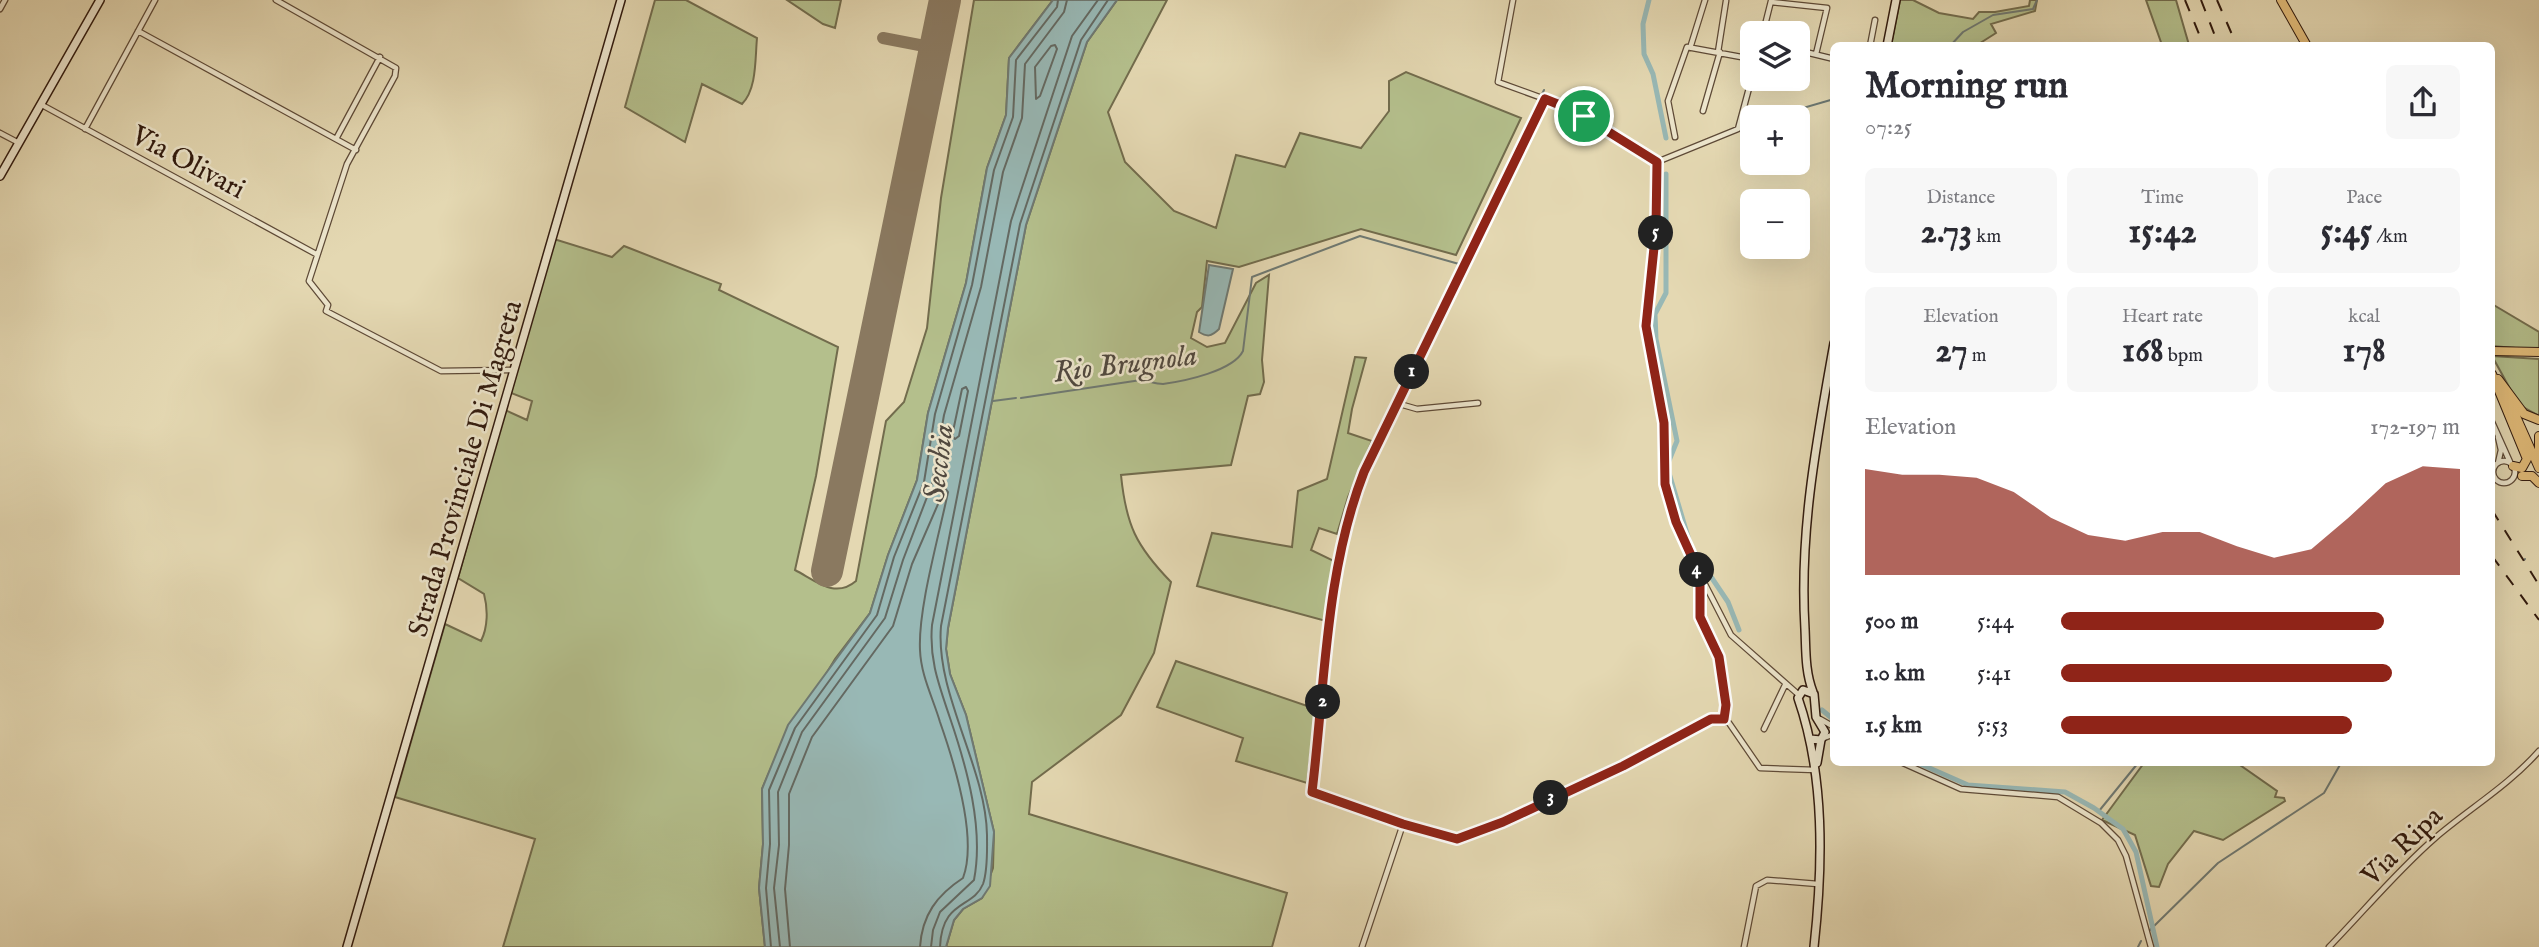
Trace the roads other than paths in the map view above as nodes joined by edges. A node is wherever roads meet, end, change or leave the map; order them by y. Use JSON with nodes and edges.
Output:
{"nodes":[{"id":1,"x":5,"y":0,"type":"edge"},
{"id":2,"x":100,"y":0,"type":"edge"},
{"id":3,"x":155,"y":0,"type":"edge"},
{"id":4,"x":276,"y":0,"type":"edge"},
{"id":5,"x":621,"y":0,"type":"edge"},
{"id":6,"x":1513,"y":0,"type":"edge"},
{"id":7,"x":1704,"y":0,"type":"edge"},
{"id":8,"x":1896,"y":0,"type":"edge"},
{"id":9,"x":2281,"y":0,"type":"edge"},
{"id":10,"x":1726,"y":1,"type":"edge"},
{"id":11,"x":1771,"y":1,"type":"edge"},
{"id":12,"x":0,"y":9,"type":"edge"},
{"id":13,"x":1875,"y":20,"type":"dead end"},
{"id":14,"x":1766,"y":21,"type":"edge"},
{"id":15,"x":138,"y":31,"type":"junction"},
{"id":16,"x":1871,"y":42,"type":"edge"},
{"id":17,"x":1888,"y":42,"type":"edge"},
{"id":18,"x":2305,"y":42,"type":"edge"},
{"id":19,"x":1691,"y":45,"type":"junction"},
{"id":20,"x":1719,"y":52,"type":"junction"},
{"id":21,"x":1810,"y":53,"type":"edge"},
{"id":22,"x":1816,"y":54,"type":"junction"},
{"id":23,"x":1740,"y":56,"type":"edge"},
{"id":24,"x":380,"y":57,"type":"junction"},
{"id":25,"x":1830,"y":58,"type":"edge"},
{"id":26,"x":1748,"y":91,"type":"edge"},
{"id":27,"x":1542,"y":98,"type":"junction"},
{"id":28,"x":42,"y":105,"type":"junction"},
{"id":29,"x":1703,"y":111,"type":"dead end"},
{"id":30,"x":85,"y":129,"type":"junction"},
{"id":31,"x":0,"y":133,"type":"edge"},
{"id":32,"x":1675,"y":137,"type":"dead end"},
{"id":33,"x":336,"y":139,"type":"junction"},
{"id":34,"x":20,"y":144,"type":"junction"},
{"id":35,"x":356,"y":150,"type":"junction"},
{"id":36,"x":1657,"y":162,"type":"junction"},
{"id":37,"x":0,"y":176,"type":"edge"},
{"id":38,"x":316,"y":254,"type":"junction"},
{"id":39,"x":2495,"y":351,"type":"edge"},
{"id":40,"x":2539,"y":352,"type":"edge"},
{"id":41,"x":1830,"y":368,"type":"edge"},
{"id":42,"x":514,"y":370,"type":"junction"},
{"id":43,"x":2495,"y":376,"type":"edge"},
{"id":44,"x":2495,"y":377,"type":"edge"},
{"id":45,"x":2495,"y":379,"type":"edge"},
{"id":46,"x":1396,"y":403,"type":"junction"},
{"id":47,"x":1478,"y":403,"type":"dead end"},
{"id":48,"x":2539,"y":420,"type":"edge"},
{"id":49,"x":2495,"y":431,"type":"edge"},
{"id":50,"x":2495,"y":433,"type":"edge"},
{"id":51,"x":2539,"y":436,"type":"edge"},
{"id":52,"x":2539,"y":457,"type":"edge"},
{"id":53,"x":2498,"y":463,"type":"junction"},
{"id":54,"x":2511,"y":464,"type":"junction"},
{"id":55,"x":2495,"y":468,"type":"edge"},
{"id":56,"x":2539,"y":468,"type":"edge"},
{"id":57,"x":2495,"y":474,"type":"edge"},
{"id":58,"x":2522,"y":476,"type":"joint"},
{"id":59,"x":2512,"y":479,"type":"junction"},
{"id":60,"x":2539,"y":483,"type":"edge"},
{"id":61,"x":1700,"y":575,"type":"junction"},
{"id":62,"x":1808,"y":678,"type":"junction"},
{"id":63,"x":1785,"y":685,"type":"junction"},
{"id":64,"x":1801,"y":692,"type":"junction"},
{"id":65,"x":1812,"y":692,"type":"junction"},
{"id":66,"x":1816,"y":714,"type":"junction"},
{"id":67,"x":1724,"y":719,"type":"junction"},
{"id":68,"x":1830,"y":724,"type":"edge"},
{"id":69,"x":1764,"y":729,"type":"dead end"},
{"id":70,"x":1830,"y":736,"type":"edge"},
{"id":71,"x":1822,"y":739,"type":"junction"},
{"id":72,"x":1810,"y":740,"type":"junction"},
{"id":73,"x":2539,"y":751,"type":"edge"},
{"id":74,"x":1910,"y":766,"type":"edge"},
{"id":75,"x":1816,"y":770,"type":"junction"},
{"id":76,"x":1403,"y":824,"type":"junction"},
{"id":77,"x":1819,"y":884,"type":"junction"},
{"id":78,"x":347,"y":947,"type":"edge"},
{"id":79,"x":1362,"y":947,"type":"edge"},
{"id":80,"x":1744,"y":947,"type":"edge"},
{"id":81,"x":1814,"y":947,"type":"edge"},
{"id":82,"x":2151,"y":947,"type":"edge"},
{"id":83,"x":2329,"y":947,"type":"edge"}],
"edges":[{"from":1,"to":12,"type":"street"},
{"from":2,"to":28,"type":"main road"},
{"from":3,"to":15,"type":"street"},
{"from":4,"to":24,"type":"street"},
{"from":5,"to":42,"type":"main road","name":"Strada Provinciale Di Magreta"},
{"from":6,"to":27,"type":"street"},
{"from":7,"to":19,"type":"street"},
{"from":8,"to":17,"type":"main road"},
{"from":9,"to":18,"type":"main road"},
{"from":10,"to":20,"type":"street"},
{"from":11,"to":14,"type":"street"},
{"from":11,"to":22,"type":"street"},
{"from":13,"to":16,"type":"street"},
{"from":15,"to":30,"type":"street"},
{"from":15,"to":33,"type":"street"},
{"from":19,"to":20,"type":"street"},
{"from":19,"to":32,"type":"street"},
{"from":20,"to":23,"type":"street"},
{"from":20,"to":29,"type":"street"},
{"from":21,"to":22,"type":"street"},
{"from":22,"to":25,"type":"street"},
{"from":24,"to":33,"type":"street"},
{"from":24,"to":35,"type":"street"},
{"from":26,"to":36,"type":"street"},
{"from":27,"to":36,"type":"street"},
{"from":27,"to":46,"type":"street"},
{"from":28,"to":30,"type":"street","name":"Via Olivari"},
{"from":28,"to":34,"type":"main road"},
{"from":30,"to":38,"type":"street","name":"Via Olivari"},
{"from":31,"to":34,"type":"street"},
{"from":33,"to":35,"type":"street"},
{"from":34,"to":37,"type":"main road"},
{"from":35,"to":38,"type":"street"},
{"from":36,"to":61,"type":"street"},
{"from":38,"to":42,"type":"street"},
{"from":39,"to":40,"type":"main road"},
{"from":41,"to":62,"type":"main road"},
{"from":42,"to":78,"type":"main road","name":"Strada Provinciale Di Magreta"},
{"from":43,"to":48,"type":"main road"},
{"from":44,"to":56,"type":"main road"},
{"from":45,"to":54,"type":"main road"},
{"from":46,"to":47,"type":"street"},
{"from":46,"to":76,"type":"street"},
{"from":49,"to":54,"type":"street"},
{"from":50,"to":53,"type":"street"},
{"from":51,"to":52,"type":"main road"},
{"from":53,"to":54,"type":"street"},
{"from":53,"to":55,"type":"street"},
{"from":54,"to":59,"type":"street"},
{"from":57,"to":59,"type":"street"},
{"from":58,"to":59,"type":"street"},
{"from":58,"to":60,"type":"main road"},
{"from":61,"to":63,"type":"street"},
{"from":61,"to":67,"type":"street"},
{"from":62,"to":64,"type":"main road"},
{"from":62,"to":65,"type":"main road"},
{"from":63,"to":64,"type":"street"},
{"from":63,"to":69,"type":"street"},
{"from":64,"to":65,"type":"main road"},
{"from":64,"to":72,"type":"main road"},
{"from":65,"to":66,"type":"main road"},
{"from":66,"to":68,"type":"street"},
{"from":66,"to":71,"type":"main road"},
{"from":67,"to":75,"type":"street"},
{"from":67,"to":76,"type":"street"},
{"from":70,"to":71,"type":"street"},
{"from":71,"to":72,"type":"main road"},
{"from":71,"to":75,"type":"main road"},
{"from":72,"to":75,"type":"main road"},
{"from":73,"to":83,"type":"street","name":"Via Ripa"},
{"from":74,"to":82,"type":"street"},
{"from":75,"to":77,"type":"main road"},
{"from":76,"to":79,"type":"street"},
{"from":77,"to":80,"type":"street"},
{"from":77,"to":81,"type":"main road"}]}
